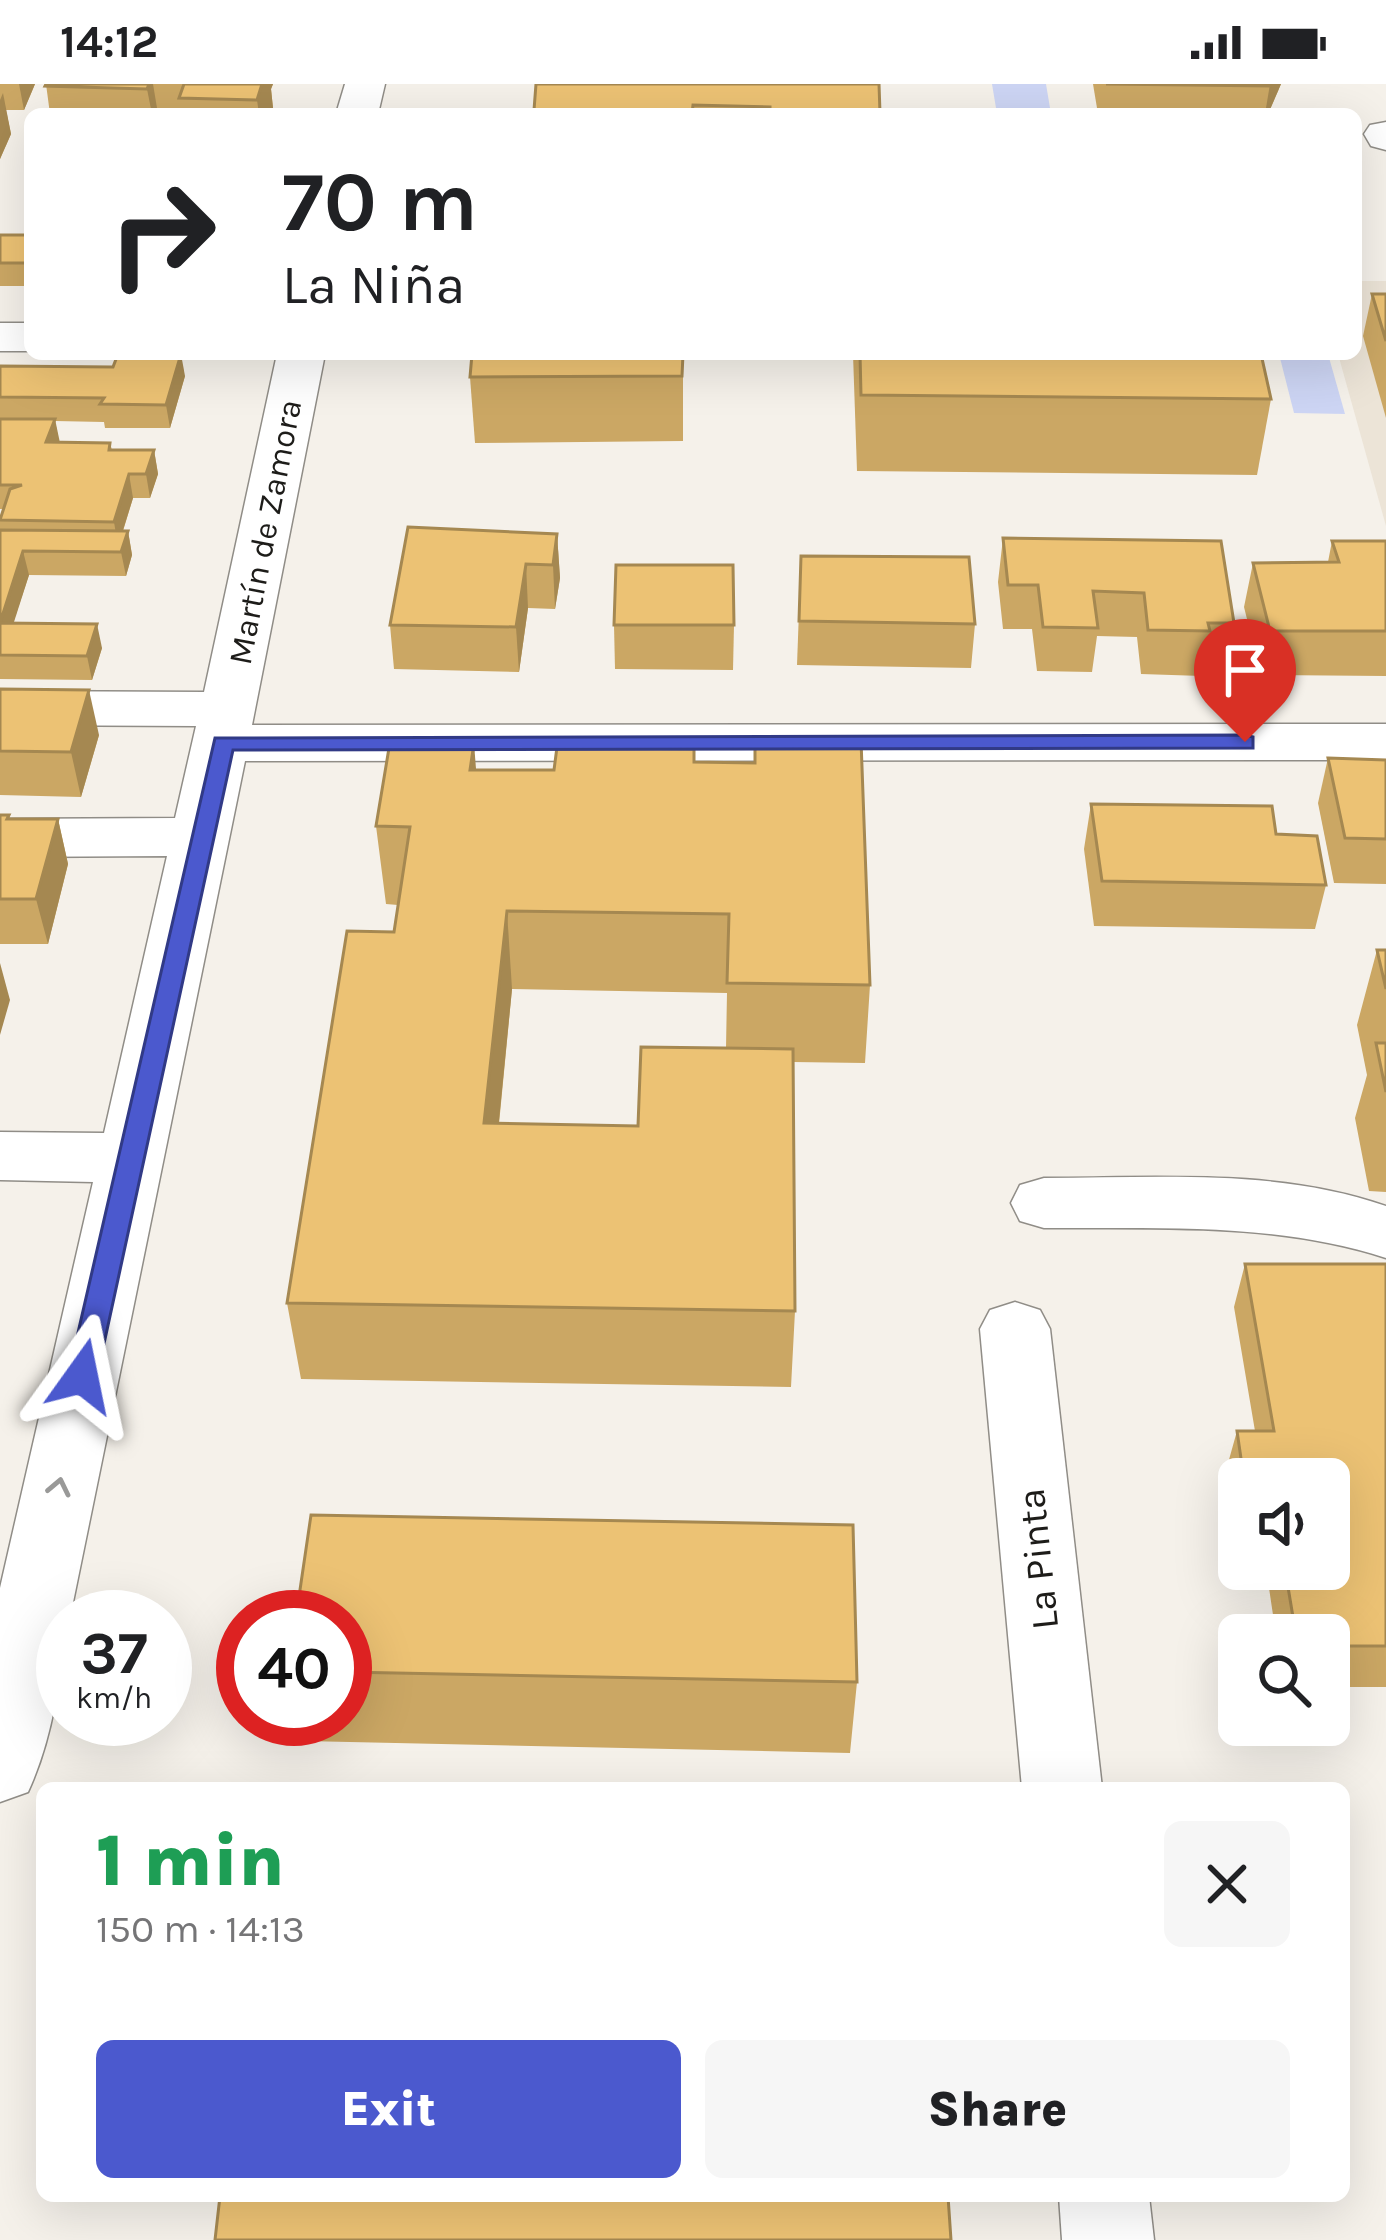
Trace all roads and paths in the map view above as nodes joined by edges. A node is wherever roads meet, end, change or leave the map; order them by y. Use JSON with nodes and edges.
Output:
{"nodes":[{"id":1,"x":300,"y":360,"type":"edge"},
{"id":2,"x":0,"y":707,"type":"edge"},
{"id":3,"x":226,"y":726,"type":"junction"},
{"id":4,"x":1386,"y":742,"type":"edge"},
{"id":5,"x":0,"y":838,"type":"edge"},
{"id":6,"x":198,"y":838,"type":"junction"},
{"id":7,"x":0,"y":1156,"type":"edge"},
{"id":8,"x":128,"y":1158,"type":"junction"},
{"id":9,"x":1044,"y":1203,"type":"dead end"},
{"id":10,"x":1386,"y":1232,"type":"edge"},
{"id":11,"x":1015,"y":1329,"type":"dead end"},
{"id":12,"x":23,"y":1550,"type":"edge"},
{"id":13,"x":0,"y":1766,"type":"edge"},
{"id":14,"x":1061,"y":1782,"type":"edge"},
{"id":15,"x":1105,"y":2202,"type":"edge"},
{"id":16,"x":1108,"y":2240,"type":"edge"}],
"edges":[{"from":1,"to":3,"type":"street","name":"Martín de Zamora"},
{"from":2,"to":3,"type":"street","name":"Martín de Zamora"},
{"from":3,"to":4,"type":"street"},
{"from":3,"to":6,"type":"street","name":"Martín de Zamora"},
{"from":5,"to":6,"type":"street"},
{"from":6,"to":8,"type":"street","name":"Martín de Zamora"},
{"from":7,"to":8,"type":"street"},
{"from":12,"to":8,"type":"street","name":"Martín de Zamora","one_way":true},
{"from":9,"to":10,"type":"street"},
{"from":11,"to":14,"type":"street","name":"La Pinta"},
{"from":12,"to":13,"type":"street","name":"Martín de Zamora"},
{"from":15,"to":16,"type":"street"}]}
